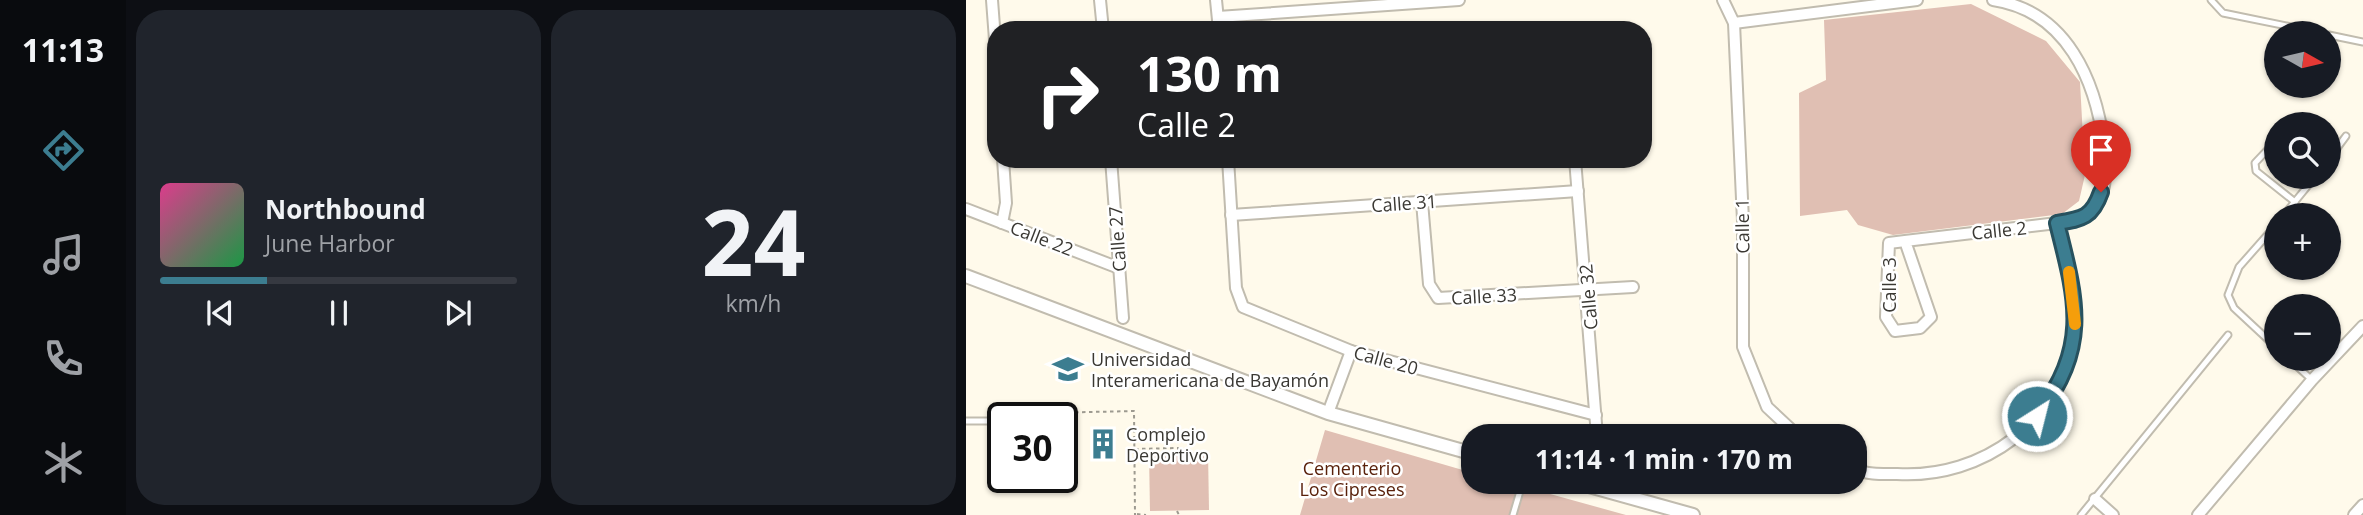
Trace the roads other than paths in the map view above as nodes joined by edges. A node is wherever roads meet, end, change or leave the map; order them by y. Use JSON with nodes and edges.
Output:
{"nodes":[{"id":1,"x":992,"y":0,"type":"edge"},
{"id":2,"x":1101,"y":0,"type":"edge"},
{"id":3,"x":1216,"y":0,"type":"edge"},
{"id":4,"x":1459,"y":0,"type":"edge"},
{"id":5,"x":1723,"y":0,"type":"edge"},
{"id":6,"x":1917,"y":0,"type":"edge"},
{"id":7,"x":1993,"y":0,"type":"edge"},
{"id":8,"x":2211,"y":0,"type":"edge"},
{"id":9,"x":1218,"y":17,"type":"junction"},
{"id":10,"x":994,"y":21,"type":"edge"},
{"id":11,"x":1102,"y":21,"type":"edge"},
{"id":12,"x":1218,"y":21,"type":"edge"},
{"id":13,"x":2264,"y":21,"type":"edge"},
{"id":14,"x":1734,"y":23,"type":"junction"},
{"id":15,"x":2342,"y":38,"type":"edge"},
{"id":16,"x":2363,"y":42,"type":"edge"},
{"id":17,"x":2346,"y":136,"type":"dead end"},
{"id":18,"x":2341,"y":143,"type":"edge"},
{"id":19,"x":2264,"y":153,"type":"edge"},
{"id":20,"x":1004,"y":168,"type":"edge"},
{"id":21,"x":1112,"y":168,"type":"edge"},
{"id":22,"x":1228,"y":168,"type":"edge"},
{"id":23,"x":1576,"y":168,"type":"edge"},
{"id":24,"x":2264,"y":177,"type":"edge"},
{"id":25,"x":2279,"y":189,"type":"edge"},
{"id":26,"x":2305,"y":189,"type":"edge"},
{"id":27,"x":1577,"y":191,"type":"junction"},
{"id":28,"x":1422,"y":202,"type":"junction"},
{"id":29,"x":2295,"y":202,"type":"joint"},
{"id":30,"x":966,"y":209,"type":"edge"},
{"id":31,"x":1231,"y":215,"type":"junction"},
{"id":32,"x":1002,"y":223,"type":"junction"},
{"id":33,"x":2057,"y":223,"type":"junction"},
{"id":34,"x":2264,"y":239,"type":"edge"},
{"id":35,"x":1905,"y":241,"type":"junction"},
{"id":36,"x":1889,"y":243,"type":"joint"},
{"id":37,"x":1119,"y":268,"type":"junction"},
{"id":38,"x":966,"y":276,"type":"edge"},
{"id":39,"x":1633,"y":287,"type":"dead end"},
{"id":40,"x":1588,"y":290,"type":"junction"},
{"id":41,"x":1123,"y":318,"type":"dead end"},
{"id":42,"x":2363,"y":326,"type":"edge"},
{"id":43,"x":2228,"y":335,"type":"dead end"},
{"id":44,"x":2264,"y":336,"type":"edge"},
{"id":45,"x":1351,"y":351,"type":"junction"},
{"id":46,"x":2302,"y":371,"type":"edge"},
{"id":47,"x":2312,"y":380,"type":"junction"},
{"id":48,"x":1328,"y":413,"type":"junction"},
{"id":49,"x":1596,"y":415,"type":"junction"},
{"id":50,"x":966,"y":421,"type":"edge"},
{"id":51,"x":987,"y":421,"type":"edge"},
{"id":52,"x":1596,"y":424,"type":"edge"},
{"id":53,"x":1785,"y":424,"type":"edge"},
{"id":54,"x":1461,"y":450,"type":"edge"},
{"id":55,"x":1867,"y":470,"type":"edge"},
{"id":56,"x":1519,"y":494,"type":"edge"},
{"id":57,"x":1618,"y":494,"type":"edge"},
{"id":58,"x":2095,"y":499,"type":"junction"},
{"id":59,"x":2363,"y":505,"type":"edge"},
{"id":60,"x":1513,"y":515,"type":"edge"},
{"id":61,"x":1693,"y":515,"type":"edge"},
{"id":62,"x":2081,"y":515,"type":"edge"},
{"id":63,"x":2113,"y":515,"type":"edge"},
{"id":64,"x":2198,"y":515,"type":"edge"},
{"id":65,"x":2354,"y":515,"type":"edge"}],
"edges":[{"from":1,"to":10,"type":"street"},
{"from":2,"to":11,"type":"street"},
{"from":3,"to":9,"type":"street"},
{"from":4,"to":9,"type":"street"},
{"from":5,"to":14,"type":"street","name":"Calle 1"},
{"from":6,"to":14,"type":"street"},
{"from":7,"to":33,"type":"street","name":"Calle 2"},
{"from":8,"to":13,"type":"lane"},
{"from":9,"to":12,"type":"street"},
{"from":14,"to":53,"type":"street","name":"Calle 1"},
{"from":15,"to":16,"type":"lane"},
{"from":17,"to":18,"type":"lane"},
{"from":19,"to":24,"type":"lane"},
{"from":20,"to":32,"type":"street"},
{"from":21,"to":37,"type":"street","name":"Calle 27"},
{"from":22,"to":31,"type":"street","name":"Calle 20"},
{"from":23,"to":27,"type":"street","name":"Calle 32"},
{"from":25,"to":29,"type":"lane"},
{"from":26,"to":29,"type":"lane"},
{"from":27,"to":28,"type":"street","name":"Calle 31"},
{"from":27,"to":40,"type":"street","name":"Calle 32"},
{"from":28,"to":31,"type":"street","name":"Calle 31"},
{"from":28,"to":40,"type":"street","name":"Calle 33"},
{"from":30,"to":32,"type":"street","name":"Calle 22"},
{"from":31,"to":45,"type":"street","name":"Calle 20"},
{"from":32,"to":37,"type":"street","name":"Calle 22"},
{"from":33,"to":35,"type":"street","name":"Calle 2"},
{"from":33,"to":55,"type":"street"},
{"from":34,"to":44,"type":"lane"},
{"from":35,"to":36,"type":"street","name":"Calle 2"},
{"from":35,"to":36,"type":"street","name":"Calle 3"},
{"from":37,"to":41,"type":"street","name":"Calle 27"},
{"from":38,"to":48,"type":"street"},
{"from":39,"to":40,"type":"street"},
{"from":40,"to":49,"type":"street","name":"Calle 32"},
{"from":42,"to":47,"type":"street"},
{"from":43,"to":58,"type":"lane"},
{"from":45,"to":48,"type":"street"},
{"from":45,"to":49,"type":"street","name":"Calle 20"},
{"from":46,"to":47,"type":"lane"},
{"from":47,"to":64,"type":"street"},
{"from":48,"to":54,"type":"street"},
{"from":49,"to":52,"type":"street","name":"Calle 32"},
{"from":50,"to":51,"type":"lane"},
{"from":56,"to":60,"type":"lane"},
{"from":57,"to":61,"type":"street"},
{"from":58,"to":62,"type":"lane"},
{"from":58,"to":63,"type":"street"},
{"from":59,"to":65,"type":"street"}]}
